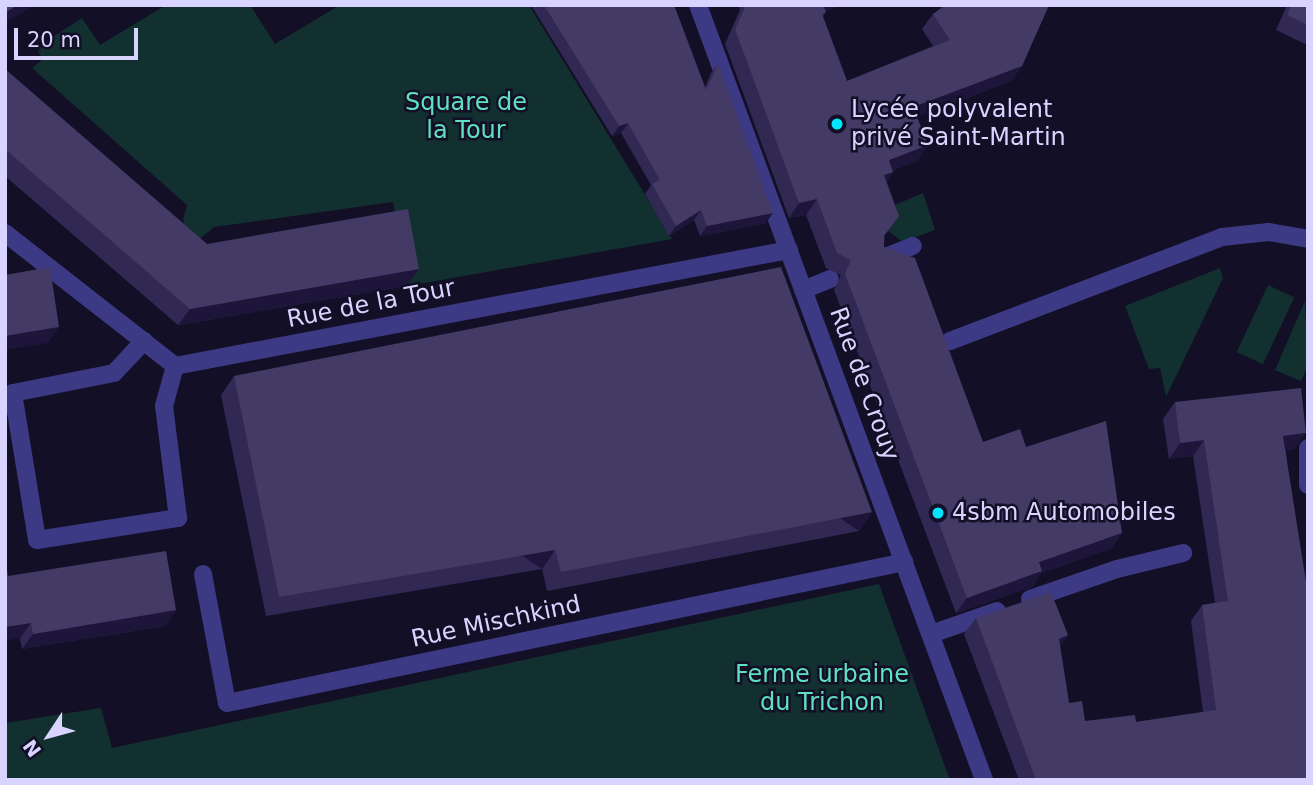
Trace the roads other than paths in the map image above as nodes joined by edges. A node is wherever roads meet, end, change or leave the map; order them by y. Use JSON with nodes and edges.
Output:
{"nodes":[{"id":1,"x":698,"y":5,"type":"edge"},
{"id":2,"x":5,"y":233,"type":"edge"},
{"id":3,"x":1308,"y":239,"type":"edge"},
{"id":4,"x":913,"y":246,"type":"dead end"},
{"id":5,"x":789,"y":250,"type":"junction"},
{"id":6,"x":883,"y":258,"type":"edge"},
{"id":7,"x":830,"y":279,"type":"dead end"},
{"id":8,"x":803,"y":290,"type":"junction"},
{"id":9,"x":144,"y":341,"type":"junction"},
{"id":10,"x":950,"y":341,"type":"dead end"},
{"id":11,"x":175,"y":366,"type":"junction"},
{"id":12,"x":1308,"y":448,"type":"edge"},
{"id":13,"x":1308,"y":485,"type":"edge"},
{"id":14,"x":1183,"y":553,"type":"dead end"},
{"id":15,"x":904,"y":562,"type":"junction"},
{"id":16,"x":203,"y":574,"type":"dead end"},
{"id":17,"x":931,"y":634,"type":"junction"},
{"id":18,"x":984,"y":780,"type":"edge"}],
"edges":[{"from":1,"to":5,"type":"street","name":"Rue de Crouy"},
{"from":2,"to":9,"type":"street"},
{"from":3,"to":10,"type":"street"},
{"from":4,"to":6,"type":"street"},
{"from":5,"to":8,"type":"street","name":"Rue de Crouy"},
{"from":5,"to":11,"type":"street","name":"Rue de la Tour"},
{"from":7,"to":8,"type":"street"},
{"from":8,"to":15,"type":"street","name":"Rue de Crouy"},
{"from":9,"to":11,"type":"street"},
{"from":9,"to":11,"type":"street"},
{"from":12,"to":13,"type":"street"},
{"from":14,"to":17,"type":"street"},
{"from":15,"to":16,"type":"street","name":"Rue Mischkind"},
{"from":15,"to":17,"type":"street","name":"Rue de Crouy"},
{"from":17,"to":18,"type":"street","name":"Rue de Crouy"}]}
